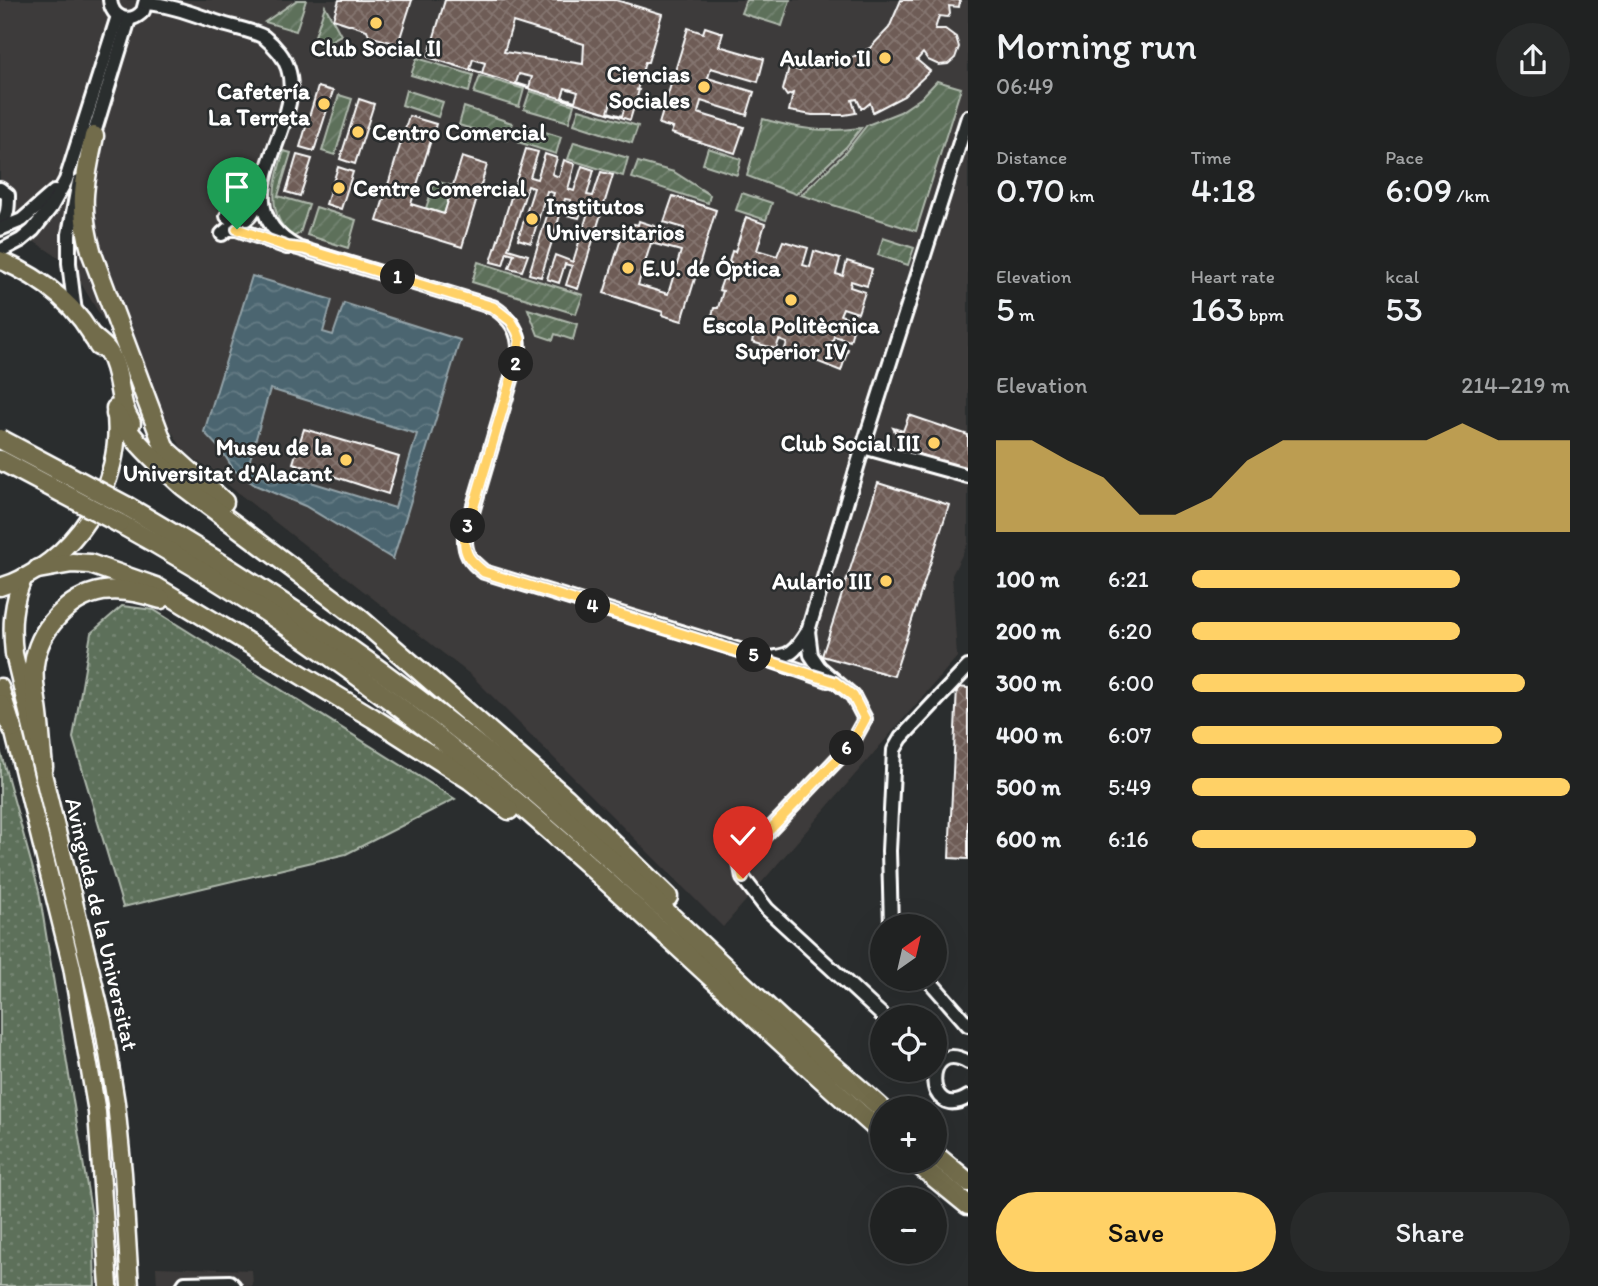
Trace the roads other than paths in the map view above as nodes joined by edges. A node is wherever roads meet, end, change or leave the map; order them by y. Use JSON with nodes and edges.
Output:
{"nodes":[{"id":1,"x":110,"y":0,"type":"edge"},
{"id":2,"x":152,"y":2,"type":"edge"},
{"id":3,"x":124,"y":18,"type":"junction"},
{"id":4,"x":968,"y":117,"type":"edge"},
{"id":5,"x":94,"y":136,"type":"junction"},
{"id":6,"x":72,"y":164,"type":"junction"},
{"id":7,"x":0,"y":189,"type":"edge"},
{"id":8,"x":262,"y":195,"type":"junction"},
{"id":9,"x":227,"y":216,"type":"dead end"},
{"id":10,"x":0,"y":227,"type":"edge"},
{"id":11,"x":222,"y":234,"type":"dead end"},
{"id":12,"x":298,"y":248,"type":"junction"},
{"id":13,"x":0,"y":251,"type":"edge"},
{"id":14,"x":0,"y":260,"type":"edge"},
{"id":15,"x":75,"y":312,"type":"junction"},
{"id":16,"x":93,"y":337,"type":"junction"},
{"id":17,"x":116,"y":414,"type":"junction"},
{"id":18,"x":0,"y":439,"type":"edge"},
{"id":19,"x":863,"y":447,"type":"junction"},
{"id":20,"x":0,"y":460,"type":"edge"},
{"id":21,"x":968,"y":476,"type":"edge"},
{"id":22,"x":262,"y":544,"type":"junction"},
{"id":23,"x":31,"y":573,"type":"junction"},
{"id":24,"x":0,"y":587,"type":"edge"},
{"id":25,"x":808,"y":631,"type":"junction"},
{"id":26,"x":241,"y":640,"type":"junction"},
{"id":27,"x":766,"y":658,"type":"junction"},
{"id":28,"x":968,"y":667,"type":"edge"},
{"id":29,"x":835,"y":682,"type":"junction"},
{"id":30,"x":0,"y":687,"type":"edge"},
{"id":31,"x":0,"y":704,"type":"edge"},
{"id":32,"x":13,"y":729,"type":"junction"},
{"id":33,"x":43,"y":767,"type":"junction"},
{"id":34,"x":562,"y":842,"type":"junction"},
{"id":35,"x":891,"y":914,"type":"edge"},
{"id":36,"x":741,"y":981,"type":"junction"},
{"id":37,"x":938,"y":991,"type":"edge"},
{"id":38,"x":871,"y":1005,"type":"edge"},
{"id":39,"x":968,"y":1025,"type":"edge"},
{"id":40,"x":947,"y":1060,"type":"edge"},
{"id":41,"x":968,"y":1062,"type":"edge"},
{"id":42,"x":934,"y":1082,"type":"edge"},
{"id":43,"x":968,"y":1097,"type":"edge"},
{"id":44,"x":870,"y":1098,"type":"edge"},
{"id":45,"x":870,"y":1123,"type":"edge"},
{"id":46,"x":947,"y":1165,"type":"edge"},
{"id":47,"x":929,"y":1173,"type":"edge"},
{"id":48,"x":968,"y":1182,"type":"edge"},
{"id":49,"x":968,"y":1205,"type":"edge"},
{"id":50,"x":109,"y":1286,"type":"edge"},
{"id":51,"x":130,"y":1286,"type":"edge"},
{"id":52,"x":183,"y":1286,"type":"edge"},
{"id":53,"x":234,"y":1286,"type":"edge"}],
"edges":[{"from":1,"to":3,"type":"street"},
{"from":2,"to":3,"type":"street"},
{"from":2,"to":8,"type":"street"},
{"from":3,"to":5,"type":"street"},
{"from":3,"to":6,"type":"street"},
{"from":4,"to":19,"type":"street"},
{"from":5,"to":15,"type":"street"},
{"from":5,"to":22,"type":"highway"},
{"from":6,"to":10,"type":"street"},
{"from":6,"to":13,"type":"street"},
{"from":7,"to":10,"type":"street"},
{"from":8,"to":9,"type":"street"},
{"from":8,"to":12,"type":"street"},
{"from":11,"to":12,"type":"street"},
{"from":12,"to":27,"type":"street"},
{"from":14,"to":15,"type":"main road"},
{"from":15,"to":16,"type":"main road"},
{"from":16,"to":17,"type":"main road"},
{"from":16,"to":22,"type":"highway"},
{"from":17,"to":22,"type":"highway"},
{"from":17,"to":23,"type":"main road"},
{"from":18,"to":36,"type":"highway","bridge":true},
{"from":19,"to":21,"type":"street"},
{"from":19,"to":25,"type":"street"},
{"from":20,"to":34,"type":"highway","bridge":true},
{"from":22,"to":36,"type":"highway"},
{"from":23,"to":24,"type":"main road"},
{"from":23,"to":26,"type":"highway"},
{"from":23,"to":33,"type":"main road","name":"Avinguda de la Universitat"},
{"from":25,"to":27,"type":"street"},
{"from":25,"to":29,"type":"street"},
{"from":26,"to":33,"type":"highway"},
{"from":26,"to":34,"type":"highway"},
{"from":27,"to":29,"type":"street"},
{"from":28,"to":35,"type":"street"},
{"from":29,"to":38,"type":"street"},
{"from":30,"to":32,"type":"main road","name":"Avinguda de la Universitat"},
{"from":31,"to":32,"type":"highway"},
{"from":32,"to":50,"type":"main road","name":"Avinguda de la Universitat"},
{"from":33,"to":51,"type":"main road","name":"Avinguda de la Universitat"},
{"from":34,"to":45,"type":"highway"},
{"from":36,"to":44,"type":"highway"},
{"from":37,"to":39,"type":"street"},
{"from":40,"to":41,"type":"street"},
{"from":42,"to":43,"type":"street"},
{"from":46,"to":48,"type":"highway"},
{"from":47,"to":49,"type":"highway"},
{"from":52,"to":53,"type":"street"}]}
